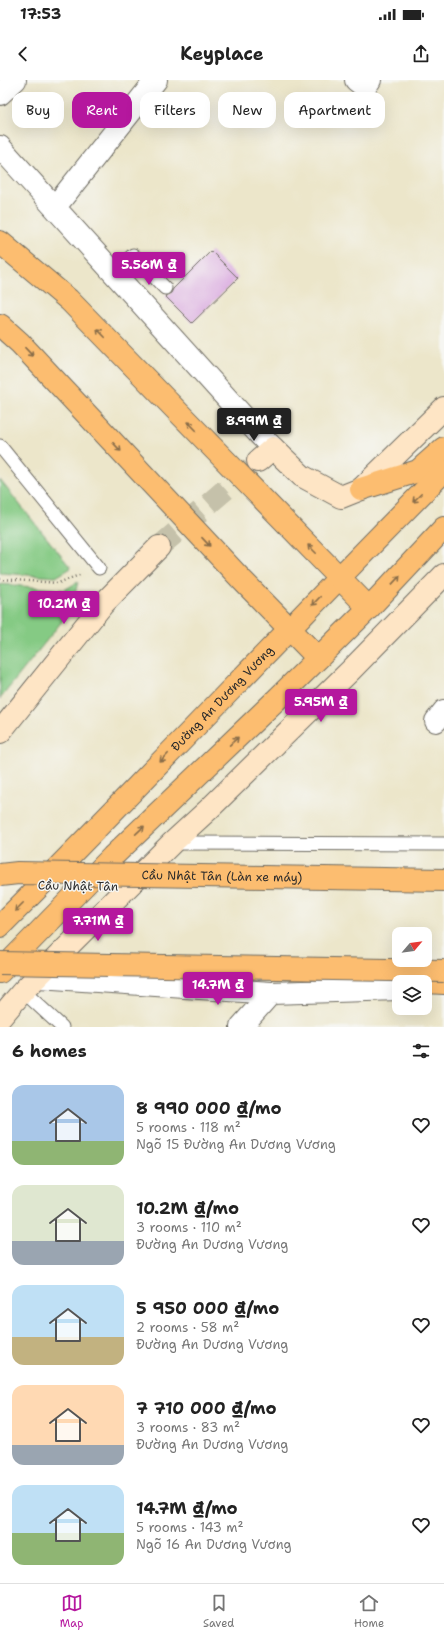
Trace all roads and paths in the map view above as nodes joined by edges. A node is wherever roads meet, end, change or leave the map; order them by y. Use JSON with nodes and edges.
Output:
{"nodes":[{"id":1,"x":15,"y":80,"type":"edge"},
{"id":2,"x":156,"y":80,"type":"edge"},
{"id":3,"x":356,"y":80,"type":"edge"},
{"id":4,"x":370,"y":80,"type":"edge"},
{"id":5,"x":0,"y":94,"type":"edge"},
{"id":6,"x":0,"y":147,"type":"edge"},
{"id":7,"x":55,"y":207,"type":"junction"},
{"id":8,"x":0,"y":242,"type":"edge"},
{"id":9,"x":114,"y":273,"type":"junction"},
{"id":10,"x":165,"y":288,"type":"dead end"},
{"id":11,"x":0,"y":325,"type":"edge"},
{"id":12,"x":444,"y":408,"type":"edge"},
{"id":13,"x":0,"y":446,"type":"edge"},
{"id":14,"x":444,"y":448,"type":"edge"},
{"id":15,"x":444,"y":470,"type":"edge"},
{"id":16,"x":361,"y":489,"type":"junction"},
{"id":17,"x":444,"y":528,"type":"edge"},
{"id":18,"x":160,"y":548,"type":"tunnel mouth"},
{"id":19,"x":99,"y":568,"type":"joint"},
{"id":20,"x":444,"y":575,"type":"edge"},
{"id":21,"x":340,"y":577,"type":"junction"},
{"id":22,"x":0,"y":579,"type":"edge"},
{"id":23,"x":369,"y":608,"type":"junction"},
{"id":24,"x":289,"y":630,"type":"junction"},
{"id":25,"x":318,"y":658,"type":"junction"},
{"id":26,"x":0,"y":732,"type":"edge"},
{"id":27,"x":172,"y":843,"type":"junction"},
{"id":28,"x":444,"y":844,"type":"edge"},
{"id":29,"x":0,"y":875,"type":"edge"},
{"id":30,"x":444,"y":880,"type":"edge"},
{"id":31,"x":0,"y":884,"type":"edge"},
{"id":32,"x":444,"y":892,"type":"edge"},
{"id":33,"x":0,"y":926,"type":"edge"},
{"id":34,"x":0,"y":963,"type":"edge"},
{"id":35,"x":444,"y":971,"type":"edge"},
{"id":36,"x":0,"y":972,"type":"edge"},
{"id":37,"x":39,"y":976,"type":"junction"},
{"id":38,"x":392,"y":982,"type":"edge"},
{"id":39,"x":432,"y":982,"type":"edge"},
{"id":40,"x":444,"y":982,"type":"edge"},
{"id":41,"x":444,"y":988,"type":"edge"},
{"id":42,"x":392,"y":989,"type":"edge"},
{"id":43,"x":432,"y":989,"type":"edge"},
{"id":44,"x":24,"y":992,"type":"junction"},
{"id":45,"x":271,"y":993,"type":"junction"},
{"id":46,"x":0,"y":1018,"type":"edge"},
{"id":47,"x":62,"y":1027,"type":"edge"},
{"id":48,"x":241,"y":1027,"type":"edge"}],
"edges":[{"from":1,"to":5,"type":"street"},
{"from":2,"to":7,"type":"street"},
{"from":3,"to":4,"type":"street"},
{"from":6,"to":7,"type":"street"},
{"from":7,"to":9,"type":"street"},
{"from":21,"to":8,"type":"main road","one_way":true},
{"from":9,"to":10,"type":"lane"},
{"from":9,"to":16,"type":"street"},
{"from":11,"to":24,"type":"main road","one_way":true},
{"from":12,"to":16,"type":"street"},
{"from":13,"to":19,"type":"lane"},
{"from":14,"to":16,"type":"main road"},
{"from":15,"to":21,"type":"main road","name":"Đường An Dương Vương","one_way":true},
{"from":23,"to":17,"type":"main road","one_way":true},
{"from":18,"to":26,"type":"street"},
{"from":19,"to":22,"type":"path"},
{"from":20,"to":27,"type":"street"},
{"from":21,"to":23,"type":"main road"},
{"from":21,"to":24,"type":"main road","name":"Đường An Dương Vương","one_way":true},
{"from":23,"to":25,"type":"main road"},
{"from":24,"to":25,"type":"main road"},
{"from":24,"to":33,"type":"main road","name":"Đường An Dương Vương","one_way":true},
{"from":36,"to":25,"type":"main road","one_way":true},
{"from":27,"to":28,"type":"lane"},
{"from":27,"to":37,"type":"street"},
{"from":29,"to":30,"type":"main road","name":"Cầu Nhật Tân (Làn xe máy)","bridge":true},
{"from":31,"to":32,"type":"main road","name":"Cầu Nhật Tân"},
{"from":34,"to":35,"type":"main road","bridge":true},
{"from":36,"to":38,"type":"main road"},
{"from":37,"to":44,"type":"street"},
{"from":37,"to":45,"type":"street"},
{"from":39,"to":40,"type":"main road"},
{"from":41,"to":43,"type":"street"},
{"from":42,"to":45,"type":"street"},
{"from":44,"to":46,"type":"street"},
{"from":44,"to":47,"type":"lane"},
{"from":45,"to":48,"type":"street"}]}
